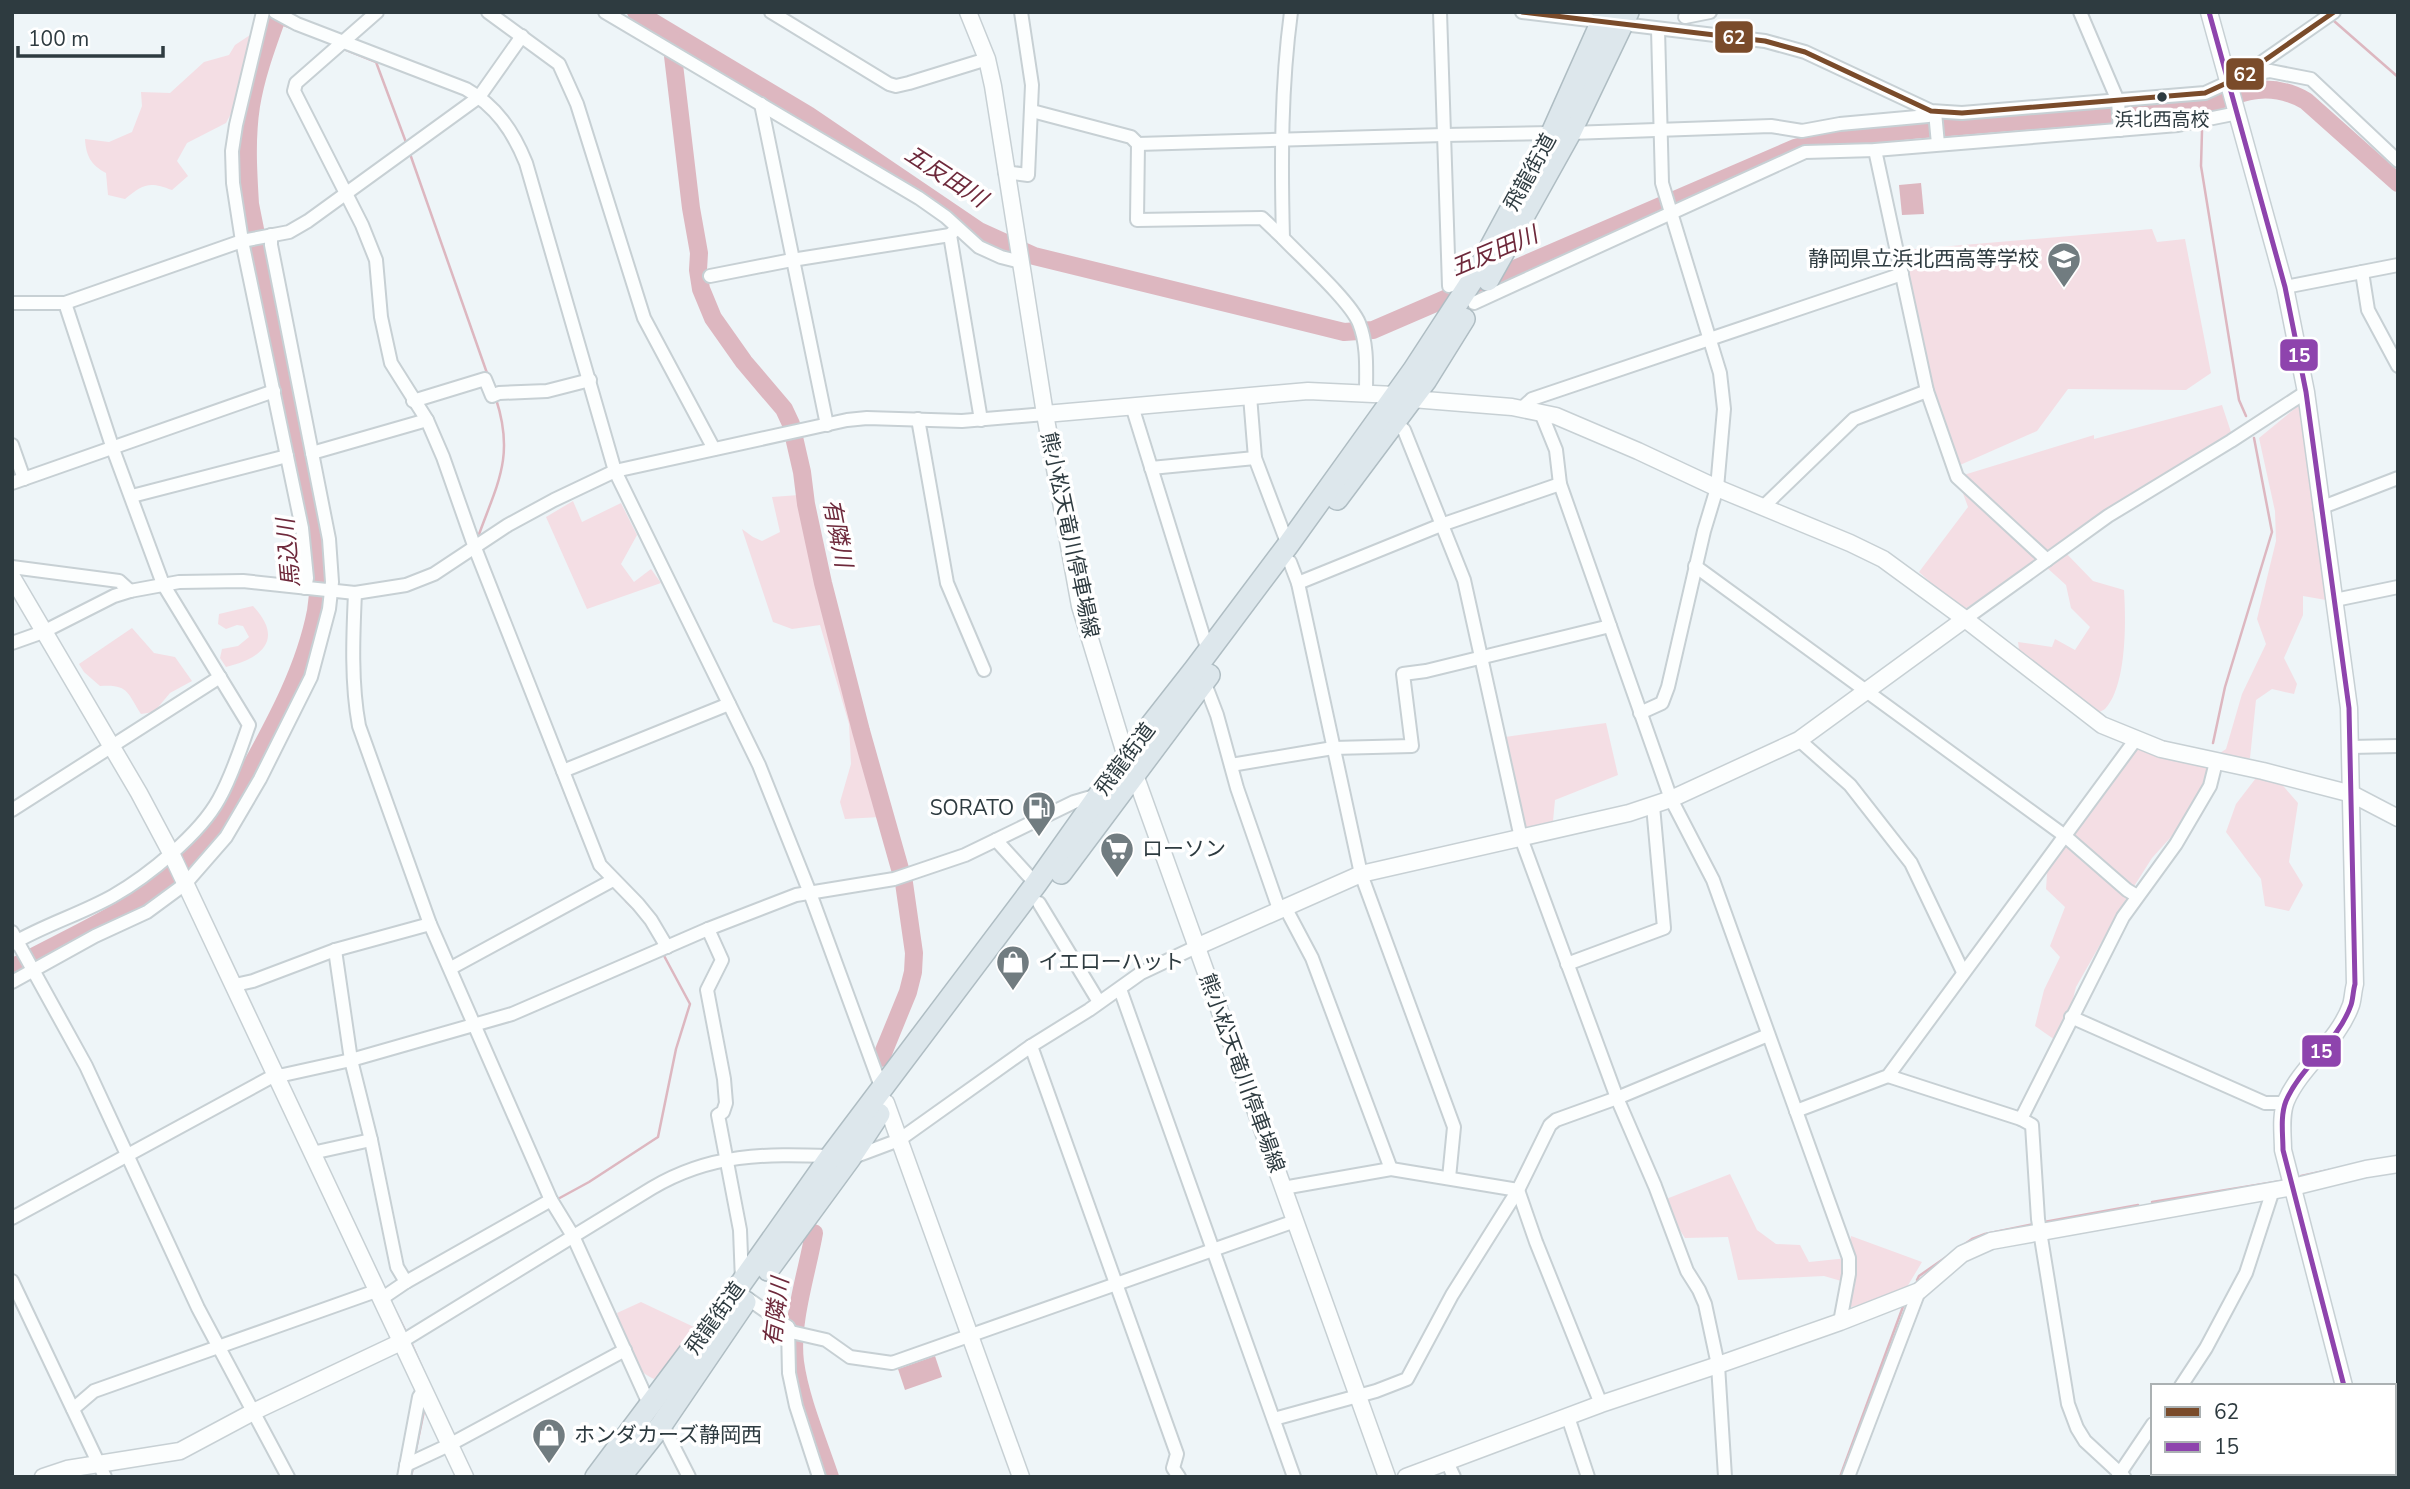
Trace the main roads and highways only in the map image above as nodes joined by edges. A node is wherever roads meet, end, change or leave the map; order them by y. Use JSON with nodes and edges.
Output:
{"nodes":[{"id":1,"x":1615,"y":18,"type":"edge"},
{"id":2,"x":1561,"y":133,"type":"junction"},
{"id":3,"x":1468,"y":304,"type":"junction"},
{"id":4,"x":1403,"y":397,"type":"junction"},
{"id":5,"x":1289,"y":553,"type":"junction"},
{"id":6,"x":1130,"y":765,"type":"junction"},
{"id":7,"x":1037,"y":893,"type":"junction"},
{"id":8,"x":656,"y":1415,"type":"junction"},
{"id":9,"x":596,"y":1477,"type":"edge"},
{"id":10,"x":620,"y":1477,"type":"edge"}],
"edges":[{"from":1,"to":2,"type":"highway","name":"飛龍街道"},
{"from":2,"to":3,"type":"highway","name":"飛龍街道"},
{"from":2,"to":3,"type":"highway","name":"飛龍街道"},
{"from":3,"to":4,"type":"highway","name":"飛龍街道"},
{"from":4,"to":5,"type":"highway","name":"飛龍街道"},
{"from":4,"to":5,"type":"highway","name":"飛龍街道"},
{"from":5,"to":6,"type":"highway","name":"飛龍街道"},
{"from":5,"to":6,"type":"highway","name":"飛龍街道"},
{"from":6,"to":7,"type":"highway","name":"飛龍街道"},
{"from":6,"to":7,"type":"highway","name":"飛龍街道"},
{"from":7,"to":8,"type":"highway","name":"飛龍街道"},
{"from":8,"to":9,"type":"highway","name":"飛龍街道"},
{"from":8,"to":10,"type":"highway","name":"飛龍街道"}]}
